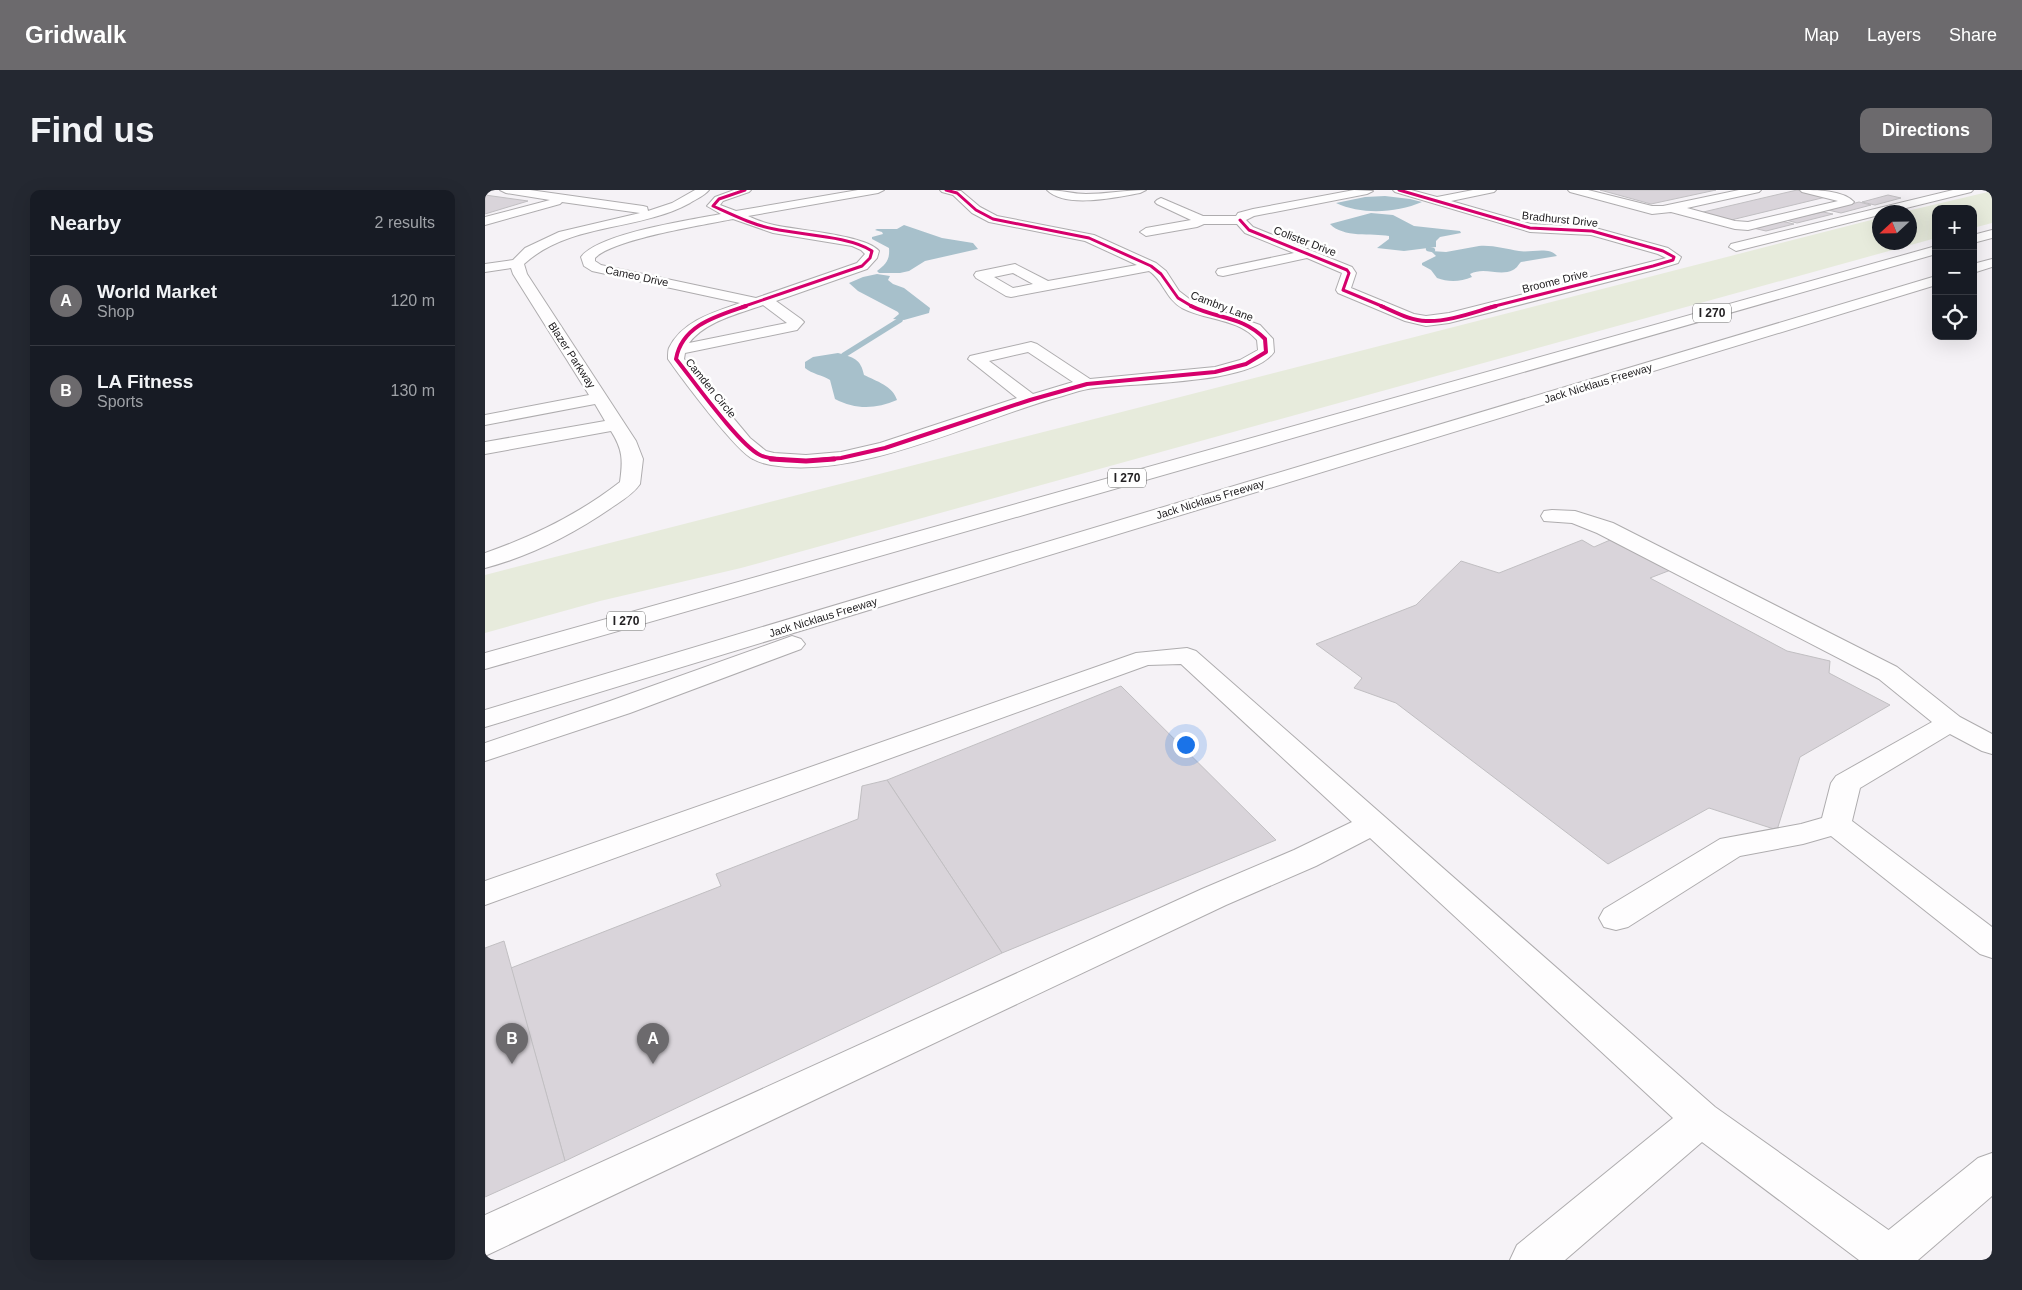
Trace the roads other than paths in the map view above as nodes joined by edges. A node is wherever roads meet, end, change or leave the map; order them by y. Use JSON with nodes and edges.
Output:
{"nodes":[{"id":1,"x":507,"y":190,"type":"edge"},
{"id":2,"x":703,"y":190,"type":"edge"},
{"id":3,"x":745,"y":190,"type":"edge"},
{"id":4,"x":878,"y":190,"type":"edge"},
{"id":5,"x":946,"y":190,"type":"edge"},
{"id":6,"x":1053,"y":190,"type":"edge"},
{"id":7,"x":1140,"y":190,"type":"edge"},
{"id":8,"x":1397,"y":190,"type":"edge"},
{"id":9,"x":1490,"y":190,"type":"edge"},
{"id":10,"x":1574,"y":190,"type":"edge"},
{"id":11,"x":1755,"y":190,"type":"edge"},
{"id":12,"x":1806,"y":190,"type":"edge"},
{"id":13,"x":1967,"y":190,"type":"edge"},
{"id":14,"x":1372,"y":191,"type":"edge"},
{"id":15,"x":1295,"y":192,"type":"dead end"},
{"id":16,"x":563,"y":200,"type":"junction"},
{"id":17,"x":1319,"y":200,"type":"junction"},
{"id":18,"x":1437,"y":200,"type":"junction"},
{"id":19,"x":1161,"y":202,"type":"dead end"},
{"id":20,"x":791,"y":205,"type":"junction"},
{"id":21,"x":972,"y":206,"type":"junction"},
{"id":22,"x":999,"y":207,"type":"dead end"},
{"id":23,"x":1667,"y":209,"type":"junction"},
{"id":24,"x":1022,"y":210,"type":"dead end"},
{"id":25,"x":659,"y":212,"type":"junction"},
{"id":26,"x":735,"y":215,"type":"junction"},
{"id":27,"x":1596,"y":219,"type":"dead end"},
{"id":28,"x":1201,"y":220,"type":"junction"},
{"id":29,"x":1240,"y":220,"type":"junction"},
{"id":30,"x":485,"y":221,"type":"edge"},
{"id":31,"x":751,"y":222,"type":"junction"},
{"id":32,"x":1006,"y":222,"type":"junction"},
{"id":33,"x":1567,"y":230,"type":"junction"},
{"id":34,"x":1146,"y":232,"type":"dead end"},
{"id":35,"x":1992,"y":234,"type":"edge"},
{"id":36,"x":1977,"y":238,"type":"edge"},
{"id":37,"x":1736,"y":247,"type":"dead end"},
{"id":38,"x":1663,"y":251,"type":"joint"},
{"id":39,"x":1932,"y":251,"type":"edge"},
{"id":40,"x":1309,"y":254,"type":"junction"},
{"id":41,"x":517,"y":263,"type":"junction"},
{"id":42,"x":1992,"y":263,"type":"edge"},
{"id":43,"x":1151,"y":266,"type":"junction"},
{"id":44,"x":485,"y":268,"type":"edge"},
{"id":45,"x":1977,"y":268,"type":"edge"},
{"id":46,"x":1223,"y":272,"type":"dead end"},
{"id":47,"x":1932,"y":281,"type":"edge"},
{"id":48,"x":1046,"y":286,"type":"dead end"},
{"id":49,"x":759,"y":301,"type":"junction"},
{"id":50,"x":1426,"y":321,"type":"joint"},
{"id":51,"x":677,"y":350,"type":"junction"},
{"id":52,"x":1087,"y":384,"type":"junction"},
{"id":53,"x":600,"y":398,"type":"junction"},
{"id":54,"x":1030,"y":400,"type":"junction"},
{"id":55,"x":485,"y":420,"type":"edge"},
{"id":56,"x":615,"y":424,"type":"junction"},
{"id":57,"x":485,"y":448,"type":"edge"},
{"id":58,"x":1552,"y":516,"type":"dead end"},
{"id":59,"x":1065,"y":544,"type":"junction"},
{"id":60,"x":485,"y":561,"type":"edge"},
{"id":61,"x":485,"y":661,"type":"edge"},
{"id":62,"x":485,"y":719,"type":"edge"},
{"id":63,"x":1950,"y":723,"type":"junction"},
{"id":64,"x":1992,"y":745,"type":"edge"},
{"id":65,"x":485,"y":752,"type":"edge"},
{"id":66,"x":1372,"y":824,"type":"junction"},
{"id":67,"x":1836,"y":824,"type":"junction"},
{"id":68,"x":485,"y":894,"type":"edge"},
{"id":69,"x":1616,"y":918,"type":"dead end"},
{"id":70,"x":1992,"y":945,"type":"edge"},
{"id":71,"x":1701,"y":1119,"type":"junction"},
{"id":72,"x":1992,"y":1171,"type":"edge"},
{"id":73,"x":485,"y":1236,"type":"edge"},
{"id":74,"x":1887,"y":1258,"type":"edge"},
{"id":75,"x":1532,"y":1260,"type":"edge"}],
"edges":[{"from":1,"to":16,"type":"main road"},
{"from":2,"to":25,"type":"main road"},
{"from":3,"to":26,"type":"main road","name":"Camden Circle"},
{"from":4,"to":20,"type":"main road"},
{"from":5,"to":21,"type":"main road","name":"Cambry Lane"},
{"from":6,"to":7,"type":"main road"},
{"from":8,"to":14,"type":"main road"},
{"from":8,"to":18,"type":"main road","name":"Bradhurst Drive"},
{"from":9,"to":18,"type":"main road"},
{"from":10,"to":23,"type":"main road"},
{"from":11,"to":23,"type":"main road"},
{"from":12,"to":23,"type":"main road"},
{"from":13,"to":37,"type":"main road"},
{"from":14,"to":17,"type":"main road"},
{"from":15,"to":17,"type":"main road"},
{"from":16,"to":25,"type":"main road"},
{"from":16,"to":30,"type":"main road"},
{"from":17,"to":29,"type":"main road"},
{"from":18,"to":33,"type":"main road","name":"Bradhurst Drive"},
{"from":19,"to":28,"type":"main road"},
{"from":20,"to":26,"type":"main road"},
{"from":20,"to":31,"type":"main road"},
{"from":21,"to":22,"type":"main road"},
{"from":21,"to":32,"type":"main road","name":"Cambry Lane"},
{"from":24,"to":32,"type":"main road"},
{"from":25,"to":41,"type":"main road"},
{"from":26,"to":31,"type":"main road","name":"Camden Circle"},
{"from":26,"to":49,"type":"main road","name":"Cameo Drive"},
{"from":27,"to":33,"type":"main road"},
{"from":28,"to":29,"type":"main road"},
{"from":28,"to":34,"type":"main road"},
{"from":29,"to":40,"type":"main road","name":"Colister Drive"},
{"from":31,"to":49,"type":"main road","name":"Camden Circle"},
{"from":32,"to":43,"type":"main road","name":"Cambry Lane"},
{"from":33,"to":38,"type":"main road","name":"Bradhurst Drive"},
{"from":35,"to":36,"type":"main road"},
{"from":38,"to":50,"type":"main road","name":"Broome Drive"},
{"from":39,"to":61,"type":"main road","number":"I 270"},
{"from":40,"to":46,"type":"main road"},
{"from":40,"to":50,"type":"main road","name":"Colister Drive"},
{"from":41,"to":44,"type":"main road"},
{"from":41,"to":53,"type":"main road","name":"Blazer Parkway"},
{"from":42,"to":45,"type":"main road"},
{"from":43,"to":48,"type":"main road"},
{"from":43,"to":52,"type":"main road","name":"Cambry Lane"},
{"from":47,"to":59,"type":"main road","name":"Jack Nicklaus Freeway","number":"I 270"},
{"from":49,"to":51,"type":"main road","name":"Camden Circle"},
{"from":49,"to":51,"type":"main road"},
{"from":51,"to":54,"type":"main road","name":"Camden Circle"},
{"from":52,"to":54,"type":"main road","name":"Cambry Lane"},
{"from":52,"to":54,"type":"main road"},
{"from":53,"to":55,"type":"main road"},
{"from":53,"to":56,"type":"main road","name":"Blazer Parkway"},
{"from":56,"to":57,"type":"main road"},
{"from":56,"to":60,"type":"main road","name":"Blazer Parkway"},
{"from":58,"to":63,"type":"main road"},
{"from":59,"to":62,"type":"main road","name":"Jack Nicklaus Freeway","number":"I 270"},
{"from":59,"to":65,"type":"main road"},
{"from":63,"to":64,"type":"main road"},
{"from":63,"to":67,"type":"main road"},
{"from":66,"to":68,"type":"main road"},
{"from":66,"to":71,"type":"main road"},
{"from":66,"to":73,"type":"main road"},
{"from":67,"to":69,"type":"main road"},
{"from":67,"to":70,"type":"main road"},
{"from":71,"to":74,"type":"main road"},
{"from":71,"to":75,"type":"main road"},
{"from":72,"to":74,"type":"main road"}]}
